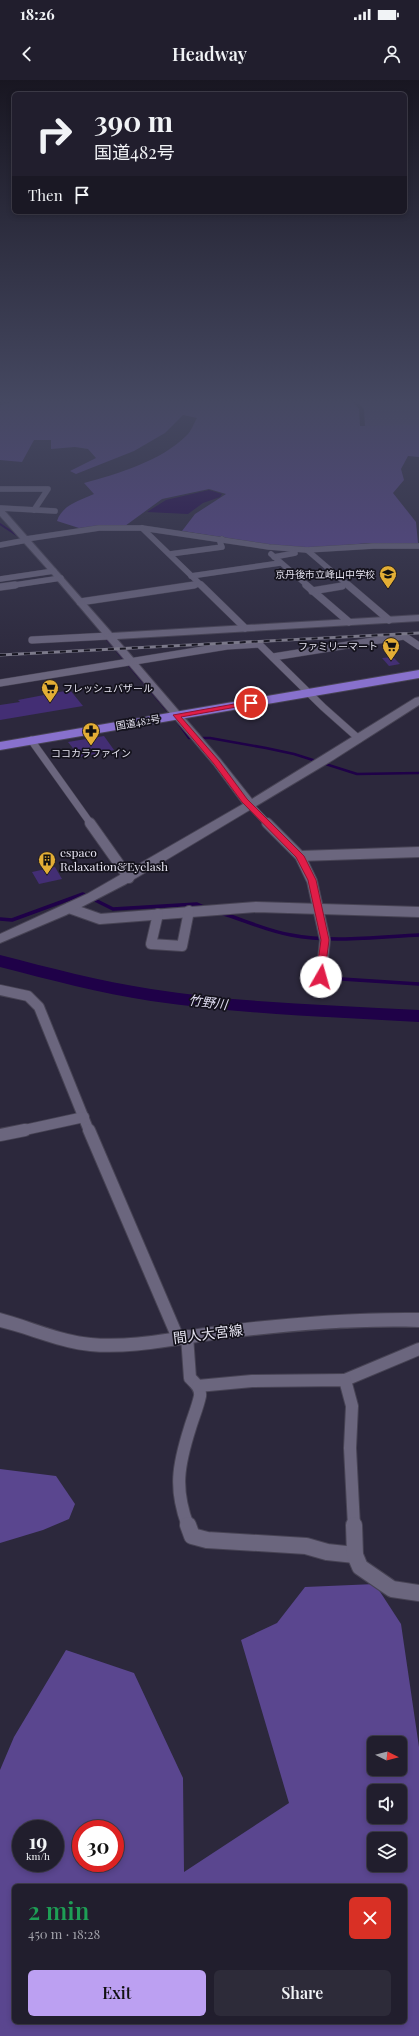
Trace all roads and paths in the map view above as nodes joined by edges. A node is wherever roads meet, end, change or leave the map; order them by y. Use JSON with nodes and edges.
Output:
{"nodes":[{"id":1,"x":46,"y":492,"type":"edge"},
{"id":2,"x":0,"y":508,"type":"edge"},
{"id":3,"x":34,"y":510,"type":"junction"},
{"id":4,"x":0,"y":511,"type":"edge"},
{"id":5,"x":54,"y":511,"type":"dead end"},
{"id":6,"x":142,"y":528,"type":"junction"},
{"id":7,"x":27,"y":539,"type":"junction"},
{"id":8,"x":222,"y":539,"type":"junction"},
{"id":9,"x":0,"y":545,"type":"edge"},
{"id":10,"x":419,"y":546,"type":"edge"},
{"id":11,"x":307,"y":550,"type":"junction"},
{"id":12,"x":170,"y":554,"type":"junction"},
{"id":13,"x":280,"y":563,"type":"junction"},
{"id":14,"x":58,"y":575,"type":"junction"},
{"id":15,"x":191,"y":576,"type":"junction"},
{"id":16,"x":0,"y":579,"type":"edge"},
{"id":17,"x":200,"y":584,"type":"junction"},
{"id":18,"x":342,"y":586,"type":"junction"},
{"id":19,"x":0,"y":587,"type":"edge"},
{"id":20,"x":312,"y":591,"type":"junction"},
{"id":21,"x":80,"y":602,"type":"junction"},
{"id":22,"x":419,"y":618,"type":"edge"},
{"id":23,"x":386,"y":620,"type":"junction"},
{"id":24,"x":349,"y":622,"type":"junction"},
{"id":25,"x":245,"y":628,"type":"junction"},
{"id":26,"x":109,"y":636,"type":"junction"},
{"id":27,"x":32,"y":640,"type":"dead end"},
{"id":28,"x":419,"y":646,"type":"edge"},
{"id":29,"x":273,"y":657,"type":"junction"},
{"id":30,"x":130,"y":662,"type":"junction"},
{"id":31,"x":419,"y":674,"type":"edge"},
{"id":32,"x":0,"y":683,"type":"edge"},
{"id":33,"x":310,"y":692,"type":"junction"},
{"id":34,"x":417,"y":702,"type":"edge"},
{"id":35,"x":177,"y":715,"type":"junction"},
{"id":36,"x":359,"y":738,"type":"junction"},
{"id":37,"x":31,"y":740,"type":"junction"},
{"id":38,"x":0,"y":746,"type":"edge"},
{"id":39,"x":250,"y":805,"type":"junction"},
{"id":40,"x":419,"y":852,"type":"edge"},
{"id":41,"x":300,"y":856,"type":"junction"},
{"id":42,"x":129,"y":878,"type":"junction"},
{"id":43,"x":69,"y":908,"type":"junction"},
{"id":44,"x":320,"y":908,"type":"junction"},
{"id":45,"x":189,"y":911,"type":"junction"},
{"id":46,"x":419,"y":912,"type":"edge"},
{"id":47,"x":158,"y":914,"type":"junction"},
{"id":48,"x":0,"y":939,"type":"edge"},
{"id":49,"x":321,"y":977,"type":"dead end"},
{"id":50,"x":0,"y":990,"type":"edge"},
{"id":51,"x":84,"y":1117,"type":"junction"},
{"id":52,"x":0,"y":1135,"type":"edge"},
{"id":53,"x":0,"y":1320,"type":"edge"},
{"id":54,"x":419,"y":1320,"type":"edge"},
{"id":55,"x":183,"y":1337,"type":"junction"},
{"id":56,"x":419,"y":1349,"type":"edge"},
{"id":57,"x":345,"y":1380,"type":"junction"},
{"id":58,"x":198,"y":1386,"type":"junction"},
{"id":59,"x":355,"y":1555,"type":"junction"},
{"id":60,"x":419,"y":1593,"type":"edge"}],
"edges":[{"from":1,"to":3,"type":"street"},
{"from":2,"to":3,"type":"street"},
{"from":3,"to":5,"type":"street"},
{"from":4,"to":7,"type":"street"},
{"from":6,"to":7,"type":"street"},
{"from":6,"to":8,"type":"street"},
{"from":6,"to":12,"type":"street"},
{"from":7,"to":9,"type":"street"},
{"from":7,"to":14,"type":"street"},
{"from":8,"to":11,"type":"street"},
{"from":8,"to":12,"type":"street"},
{"from":10,"to":11,"type":"street"},
{"from":11,"to":23,"type":"street"},
{"from":12,"to":15,"type":"street"},
{"from":13,"to":15,"type":"street"},
{"from":13,"to":18,"type":"street"},
{"from":13,"to":20,"type":"street"},
{"from":14,"to":16,"type":"street"},
{"from":14,"to":19,"type":"street"},
{"from":14,"to":21,"type":"street"},
{"from":15,"to":17,"type":"street"},
{"from":17,"to":21,"type":"street"},
{"from":17,"to":25,"type":"street"},
{"from":18,"to":20,"type":"street"},
{"from":18,"to":23,"type":"street"},
{"from":20,"to":24,"type":"street"},
{"from":21,"to":26,"type":"street"},
{"from":22,"to":23,"type":"street"},
{"from":23,"to":24,"type":"street"},
{"from":24,"to":25,"type":"street"},
{"from":25,"to":26,"type":"street"},
{"from":26,"to":27,"type":"street"},
{"from":26,"to":30,"type":"street"},
{"from":28,"to":29,"type":"street"},
{"from":29,"to":30,"type":"street"},
{"from":29,"to":33,"type":"street"},
{"from":30,"to":32,"type":"street"},
{"from":30,"to":35,"type":"street"},
{"from":31,"to":33,"type":"highway","name":"国道482号"},
{"from":33,"to":35,"type":"highway","name":"国道482号"},
{"from":33,"to":36,"type":"street"},
{"from":34,"to":36,"type":"street"},
{"from":35,"to":37,"type":"highway","name":"国道482号"},
{"from":35,"to":39,"type":"street"},
{"from":36,"to":39,"type":"street"},
{"from":37,"to":38,"type":"highway","name":"国道482号"},
{"from":37,"to":42,"type":"street"},
{"from":39,"to":41,"type":"street"},
{"from":39,"to":42,"type":"street"},
{"from":40,"to":41,"type":"street"},
{"from":41,"to":44,"type":"street"},
{"from":42,"to":43,"type":"street"},
{"from":43,"to":47,"type":"street"},
{"from":43,"to":48,"type":"street"},
{"from":44,"to":45,"type":"street"},
{"from":44,"to":46,"type":"street"},
{"from":44,"to":49,"type":"street"},
{"from":45,"to":47,"type":"street"},
{"from":45,"to":47,"type":"street"},
{"from":50,"to":51,"type":"street"},
{"from":51,"to":52,"type":"street"},
{"from":51,"to":55,"type":"street"},
{"from":53,"to":55,"type":"street","name":"間人大宮線"},
{"from":54,"to":55,"type":"street","name":"間人大宮線"},
{"from":55,"to":58,"type":"street"},
{"from":56,"to":57,"type":"street"},
{"from":57,"to":58,"type":"street"},
{"from":57,"to":59,"type":"street"},
{"from":58,"to":59,"type":"street"},
{"from":59,"to":60,"type":"street"}]}
